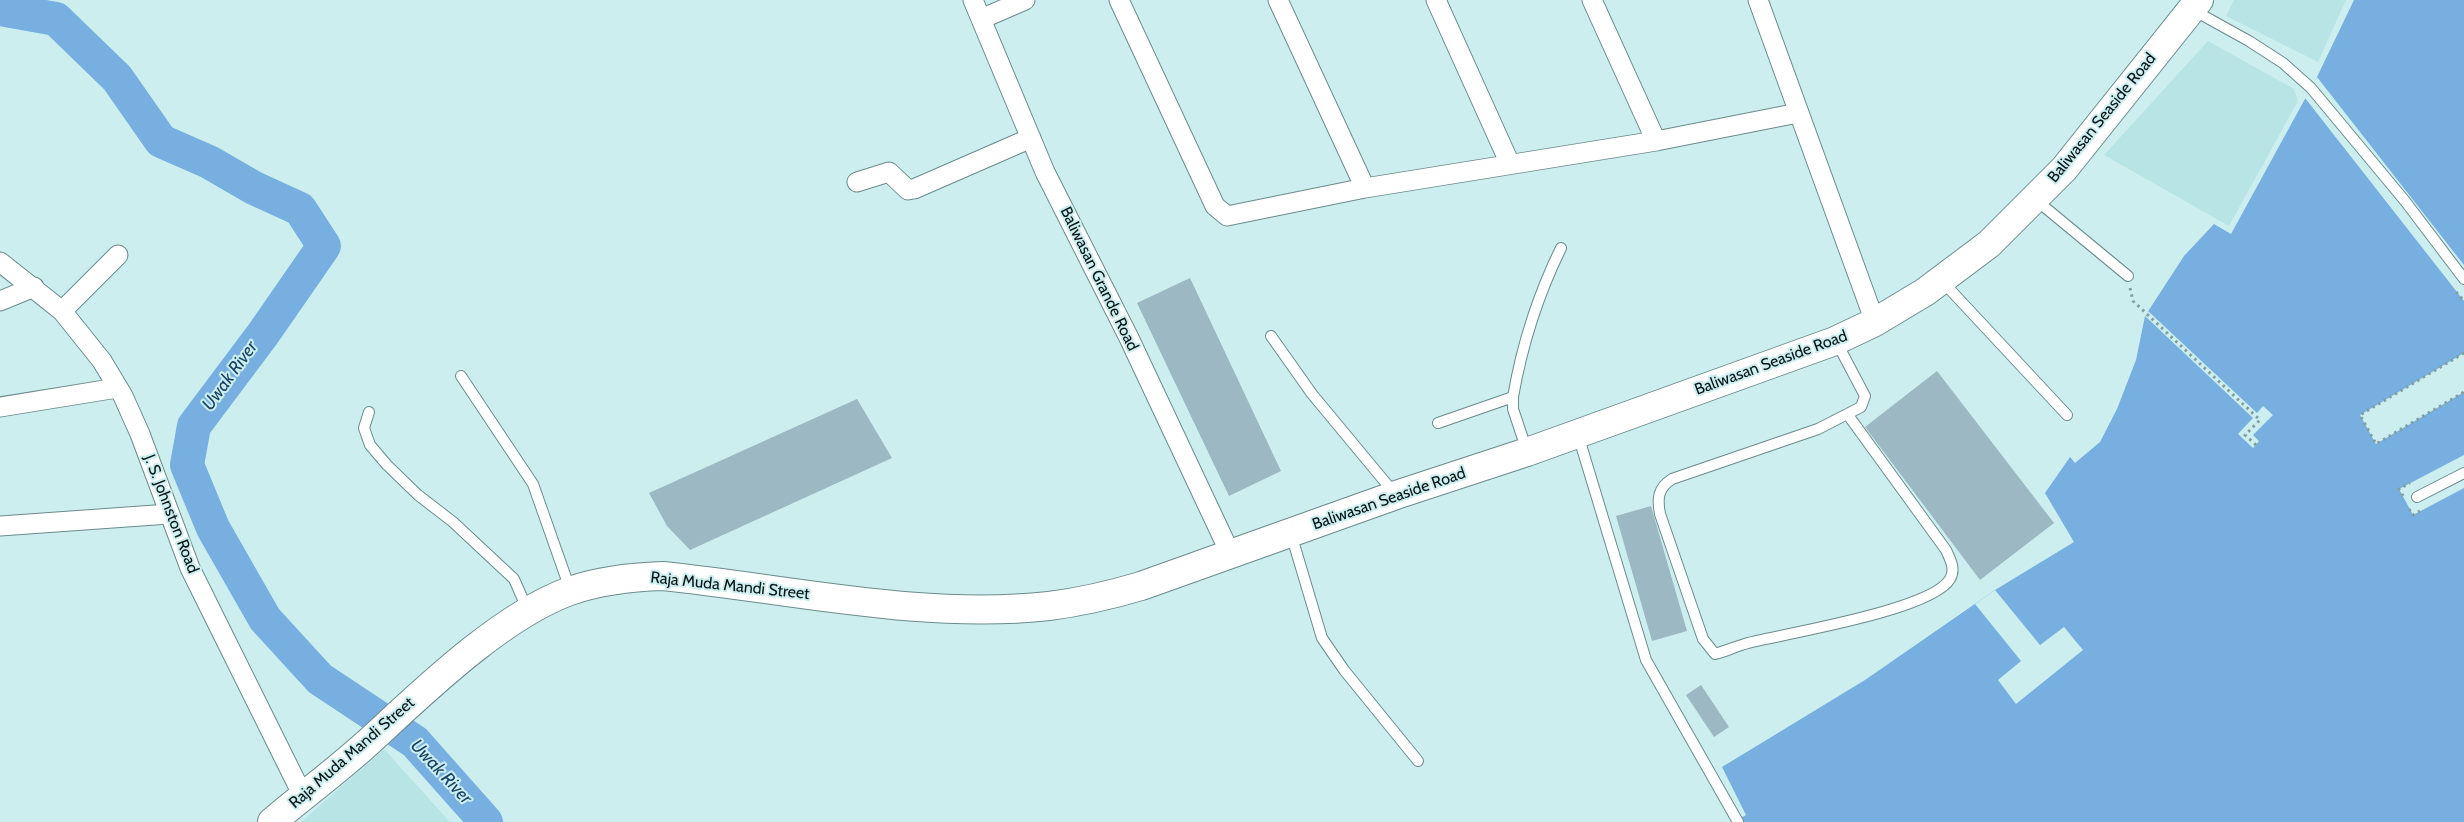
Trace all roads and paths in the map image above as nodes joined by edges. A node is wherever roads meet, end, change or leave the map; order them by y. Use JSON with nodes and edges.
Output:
{"nodes":[{"id":1,"x":973,"y":0,"type":"edge"},
{"id":2,"x":1025,"y":0,"type":"edge"},
{"id":3,"x":1119,"y":0,"type":"edge"},
{"id":4,"x":1278,"y":0,"type":"edge"},
{"id":5,"x":1436,"y":0,"type":"edge"},
{"id":6,"x":1592,"y":0,"type":"edge"},
{"id":7,"x":1758,"y":0,"type":"edge"},
{"id":8,"x":2195,"y":5,"type":"edge"},
{"id":9,"x":981,"y":19,"type":"junction"},
{"id":10,"x":1798,"y":113,"type":"junction"},
{"id":11,"x":1031,"y":138,"type":"junction"},
{"id":12,"x":1656,"y":141,"type":"junction"},
{"id":13,"x":1510,"y":164,"type":"junction"},
{"id":14,"x":857,"y":182,"type":"dead end"},
{"id":15,"x":1365,"y":188,"type":"junction"},
{"id":16,"x":2035,"y":199,"type":"junction"},
{"id":17,"x":1561,"y":248,"type":"dead end"},
{"id":18,"x":118,"y":255,"type":"dead end"},
{"id":19,"x":0,"y":262,"type":"edge"},
{"id":20,"x":2128,"y":276,"type":"joint"},
{"id":21,"x":1941,"y":280,"type":"junction"},
{"id":22,"x":2464,"y":280,"type":"edge"},
{"id":23,"x":34,"y":287,"type":"junction"},
{"id":24,"x":0,"y":301,"type":"edge"},
{"id":25,"x":62,"y":310,"type":"junction"},
{"id":26,"x":1875,"y":322,"type":"junction"},
{"id":27,"x":1270,"y":336,"type":"dead end"},
{"id":28,"x":1835,"y":340,"type":"junction"},
{"id":29,"x":2464,"y":353,"type":"edge"},
{"id":30,"x":461,"y":376,"type":"dead end"},
{"id":31,"x":117,"y":388,"type":"junction"},
{"id":32,"x":2464,"y":392,"type":"edge"},
{"id":33,"x":1513,"y":396,"type":"junction"},
{"id":34,"x":0,"y":407,"type":"edge"},
{"id":35,"x":369,"y":412,"type":"dead end"},
{"id":36,"x":2067,"y":415,"type":"dead end"},
{"id":37,"x":1848,"y":416,"type":"junction"},
{"id":38,"x":1438,"y":422,"type":"dead end"},
{"id":39,"x":1578,"y":433,"type":"junction"},
{"id":40,"x":2256,"y":445,"type":"dead end"},
{"id":41,"x":1527,"y":452,"type":"junction"},
{"id":42,"x":2464,"y":474,"type":"edge"},
{"id":43,"x":1396,"y":495,"type":"junction"},
{"id":44,"x":2417,"y":497,"type":"dead end"},
{"id":45,"x":169,"y":514,"type":"junction"},
{"id":46,"x":0,"y":526,"type":"edge"},
{"id":47,"x":1291,"y":533,"type":"junction"},
{"id":48,"x":1231,"y":555,"type":"junction"},
{"id":49,"x":570,"y":591,"type":"junction"},
{"id":50,"x":528,"y":611,"type":"junction"},
{"id":51,"x":1418,"y":760,"type":"dead end"},
{"id":52,"x":303,"y":796,"type":"junction"},
{"id":53,"x":276,"y":821,"type":"edge"},
{"id":54,"x":1738,"y":822,"type":"edge"}],
"edges":[{"from":1,"to":9,"type":"street","name":"Baliwasan Grande Road"},
{"from":2,"to":9,"type":"street"},
{"from":3,"to":15,"type":"street"},
{"from":4,"to":15,"type":"street"},
{"from":5,"to":13,"type":"street"},
{"from":6,"to":12,"type":"street"},
{"from":7,"to":10,"type":"street"},
{"from":8,"to":16,"type":"main road","name":"Baliwasan Seaside Road"},
{"from":8,"to":22,"type":"lane"},
{"from":9,"to":11,"type":"street","name":"Baliwasan Grande Road"},
{"from":10,"to":12,"type":"street"},
{"from":10,"to":26,"type":"street"},
{"from":11,"to":14,"type":"street"},
{"from":11,"to":48,"type":"street","name":"Baliwasan Grande Road"},
{"from":12,"to":13,"type":"street"},
{"from":13,"to":15,"type":"street"},
{"from":16,"to":20,"type":"lane"},
{"from":16,"to":21,"type":"main road","name":"Baliwasan Seaside Road"},
{"from":17,"to":33,"type":"lane"},
{"from":18,"to":25,"type":"street"},
{"from":19,"to":23,"type":"street","name":"J. S. Johnston Road"},
{"from":20,"to":40,"type":"path"},
{"from":21,"to":26,"type":"main road","name":"Baliwasan Seaside Road"},
{"from":21,"to":36,"type":"lane"},
{"from":23,"to":24,"type":"street"},
{"from":23,"to":25,"type":"street","name":"J. S. Johnston Road"},
{"from":25,"to":31,"type":"street","name":"J. S. Johnston Road"},
{"from":26,"to":28,"type":"main road","name":"Baliwasan Seaside Road"},
{"from":27,"to":43,"type":"lane"},
{"from":28,"to":37,"type":"lane"},
{"from":28,"to":39,"type":"main road","name":"Baliwasan Seaside Road"},
{"from":29,"to":32,"type":"path"},
{"from":30,"to":49,"type":"lane"},
{"from":31,"to":34,"type":"street"},
{"from":31,"to":45,"type":"street","name":"J. S. Johnston Road"},
{"from":33,"to":38,"type":"lane"},
{"from":33,"to":41,"type":"lane"},
{"from":35,"to":50,"type":"lane"},
{"from":37,"to":37,"type":"lane"},
{"from":39,"to":41,"type":"main road","name":"Baliwasan Seaside Road"},
{"from":39,"to":54,"type":"lane"},
{"from":41,"to":43,"type":"main road","name":"Baliwasan Seaside Road"},
{"from":42,"to":44,"type":"lane"},
{"from":43,"to":47,"type":"main road","name":"Baliwasan Seaside Road"},
{"from":45,"to":46,"type":"street"},
{"from":45,"to":52,"type":"street","name":"J. S. Johnston Road"},
{"from":47,"to":48,"type":"main road","name":"Baliwasan Seaside Road"},
{"from":47,"to":51,"type":"lane"},
{"from":48,"to":49,"type":"main road","name":"Raja Muda Mandi Street"},
{"from":49,"to":50,"type":"main road","name":"Raja Muda Mandi Street"},
{"from":50,"to":52,"type":"main road","name":"Raja Muda Mandi Street"},
{"from":52,"to":53,"type":"main road","name":"Raja Muda Mandi Street"}]}
